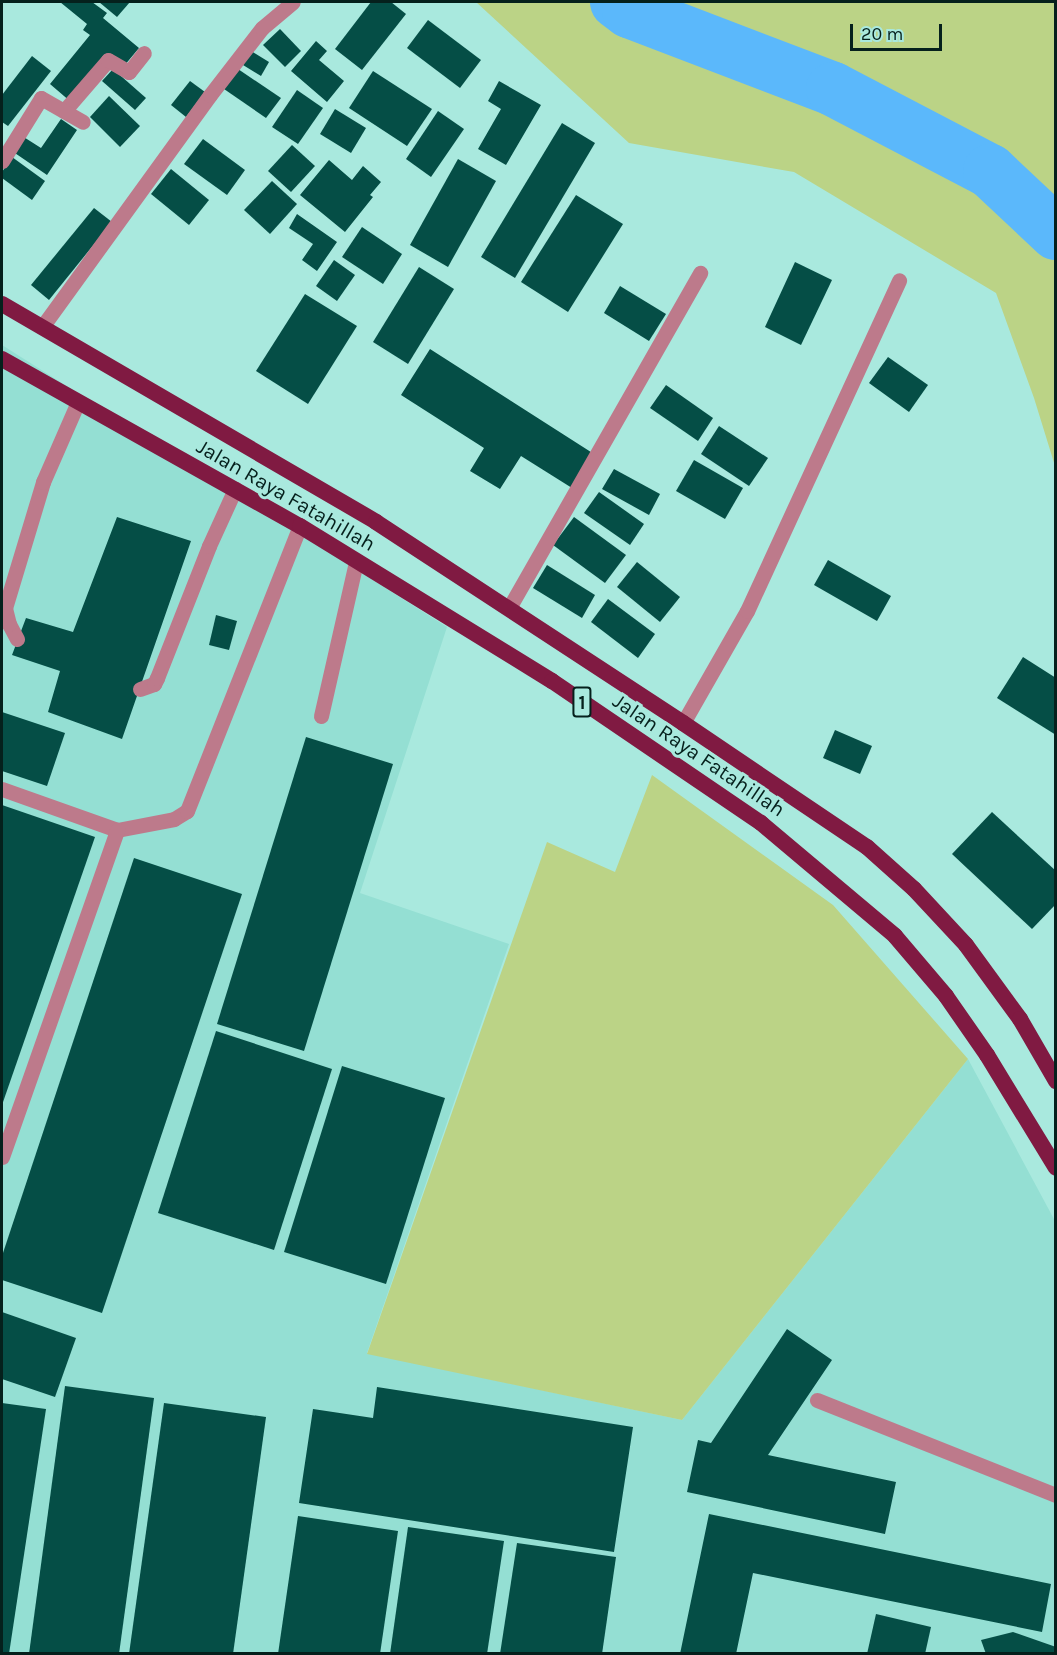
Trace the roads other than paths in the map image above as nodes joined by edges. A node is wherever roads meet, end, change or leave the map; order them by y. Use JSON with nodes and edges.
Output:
{"nodes":[{"id":1,"x":293,"y":2,"type":"edge"},
{"id":2,"x":144,"y":53,"type":"dead end"},
{"id":3,"x":64,"y":111,"type":"junction"},
{"id":4,"x":83,"y":122,"type":"dead end"},
{"id":5,"x":2,"y":161,"type":"edge"},
{"id":6,"x":700,"y":273,"type":"dead end"},
{"id":7,"x":899,"y":280,"type":"dead end"},
{"id":8,"x":2,"y":304,"type":"edge"},
{"id":9,"x":42,"y":327,"type":"junction"},
{"id":10,"x":2,"y":359,"type":"edge"},
{"id":11,"x":78,"y":402,"type":"junction"},
{"id":12,"x":235,"y":489,"type":"junction"},
{"id":13,"x":300,"y":526,"type":"junction"},
{"id":14,"x":357,"y":562,"type":"junction"},
{"id":15,"x":509,"y":608,"type":"junction"},
{"id":16,"x":17,"y":639,"type":"dead end"},
{"id":17,"x":140,"y":689,"type":"dead end"},
{"id":18,"x":321,"y":716,"type":"dead end"},
{"id":19,"x":684,"y":723,"type":"junction"},
{"id":20,"x":2,"y":789,"type":"edge"},
{"id":21,"x":117,"y":830,"type":"junction"},
{"id":22,"x":1056,"y":1082,"type":"edge"},
{"id":23,"x":2,"y":1157,"type":"edge"},
{"id":24,"x":1056,"y":1168,"type":"edge"},
{"id":25,"x":817,"y":1400,"type":"dead end"},
{"id":26,"x":1056,"y":1495,"type":"edge"}],
"edges":[{"from":1,"to":9,"type":"street"},
{"from":2,"to":3,"type":"street"},
{"from":3,"to":4,"type":"street"},
{"from":3,"to":5,"type":"street"},
{"from":6,"to":15,"type":"street"},
{"from":7,"to":19,"type":"street"},
{"from":8,"to":9,"type":"highway","name":"Jalan Raya Fatahillah","number":"1"},
{"from":9,"to":15,"type":"highway","name":"Jalan Raya Fatahillah","number":"1"},
{"from":10,"to":11,"type":"highway","name":"Jalan Raya Fatahillah","number":"1"},
{"from":11,"to":12,"type":"highway","name":"Jalan Raya Fatahillah","number":"1"},
{"from":11,"to":16,"type":"street"},
{"from":12,"to":13,"type":"highway","name":"Jalan Raya Fatahillah","number":"1"},
{"from":12,"to":17,"type":"street"},
{"from":13,"to":14,"type":"highway","name":"Jalan Raya Fatahillah","number":"1"},
{"from":13,"to":21,"type":"street"},
{"from":14,"to":18,"type":"street"},
{"from":14,"to":24,"type":"highway","name":"Jalan Raya Fatahillah","number":"1"},
{"from":15,"to":19,"type":"highway","name":"Jalan Raya Fatahillah","number":"1"},
{"from":19,"to":22,"type":"highway","name":"Jalan Raya Fatahillah","number":"1"},
{"from":20,"to":21,"type":"street"},
{"from":21,"to":23,"type":"street"},
{"from":25,"to":26,"type":"street"}]}
